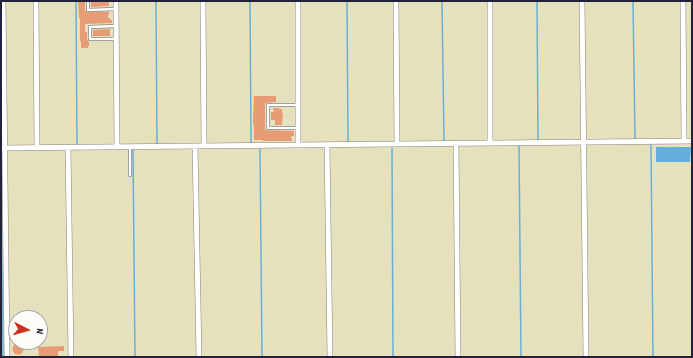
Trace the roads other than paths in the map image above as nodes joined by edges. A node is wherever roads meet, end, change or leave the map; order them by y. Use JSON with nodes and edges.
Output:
{"nodes":[{"id":1,"x":3,"y":1,"type":"edge"},
{"id":2,"x":36,"y":1,"type":"edge"},
{"id":3,"x":88,"y":1,"type":"edge"},
{"id":4,"x":116,"y":1,"type":"edge"},
{"id":5,"x":203,"y":1,"type":"edge"},
{"id":6,"x":298,"y":1,"type":"edge"},
{"id":7,"x":396,"y":1,"type":"edge"},
{"id":8,"x":490,"y":1,"type":"edge"},
{"id":9,"x":582,"y":1,"type":"edge"},
{"id":10,"x":683,"y":1,"type":"edge"},
{"id":11,"x":116,"y":9,"type":"junction"},
{"id":12,"x":116,"y":26,"type":"junction"},
{"id":13,"x":116,"y":39,"type":"junction"},
{"id":14,"x":298,"y":105,"type":"junction"},
{"id":15,"x":298,"y":128,"type":"junction"},
{"id":16,"x":684,"y":141,"type":"junction"},
{"id":17,"x":692,"y":141,"type":"edge"},
{"id":18,"x":583,"y":142,"type":"junction"},
{"id":19,"x":490,"y":143,"type":"junction"},
{"id":20,"x":397,"y":144,"type":"junction"},
{"id":21,"x":456,"y":144,"type":"junction"},
{"id":22,"x":298,"y":145,"type":"junction"},
{"id":23,"x":328,"y":145,"type":"junction"},
{"id":24,"x":196,"y":146,"type":"junction"},
{"id":25,"x":204,"y":146,"type":"junction"},
{"id":26,"x":117,"y":147,"type":"junction"},
{"id":27,"x":130,"y":147,"type":"junction"},
{"id":28,"x":3,"y":148,"type":"edge"},
{"id":29,"x":37,"y":148,"type":"junction"},
{"id":30,"x":68,"y":148,"type":"junction"},
{"id":31,"x":130,"y":175,"type":"dead end"},
{"id":32,"x":7,"y":357,"type":"edge"},
{"id":33,"x":71,"y":357,"type":"edge"},
{"id":34,"x":199,"y":357,"type":"edge"},
{"id":35,"x":330,"y":357,"type":"edge"},
{"id":36,"x":458,"y":357,"type":"edge"},
{"id":37,"x":586,"y":357,"type":"edge"}],
"edges":[{"from":1,"to":28,"type":"street"},
{"from":2,"to":29,"type":"street"},
{"from":3,"to":11,"type":"lane"},
{"from":4,"to":11,"type":"street"},
{"from":5,"to":25,"type":"street"},
{"from":6,"to":14,"type":"street"},
{"from":7,"to":20,"type":"street"},
{"from":8,"to":19,"type":"street"},
{"from":9,"to":18,"type":"street"},
{"from":10,"to":16,"type":"street"},
{"from":11,"to":12,"type":"street"},
{"from":12,"to":13,"type":"street"},
{"from":12,"to":13,"type":"lane"},
{"from":13,"to":26,"type":"street"},
{"from":14,"to":15,"type":"street"},
{"from":14,"to":15,"type":"lane"},
{"from":15,"to":22,"type":"street"},
{"from":16,"to":17,"type":"street"},
{"from":16,"to":18,"type":"street"},
{"from":18,"to":19,"type":"street"},
{"from":18,"to":37,"type":"street"},
{"from":19,"to":21,"type":"street"},
{"from":20,"to":21,"type":"street"},
{"from":20,"to":23,"type":"street"},
{"from":21,"to":36,"type":"street"},
{"from":22,"to":23,"type":"street"},
{"from":22,"to":25,"type":"street"},
{"from":23,"to":35,"type":"street"},
{"from":24,"to":25,"type":"street"},
{"from":24,"to":27,"type":"street"},
{"from":24,"to":34,"type":"street"},
{"from":26,"to":27,"type":"street"},
{"from":26,"to":30,"type":"street"},
{"from":27,"to":31,"type":"lane"},
{"from":28,"to":29,"type":"street"},
{"from":28,"to":32,"type":"street"},
{"from":29,"to":30,"type":"street"},
{"from":30,"to":33,"type":"street"}]}
